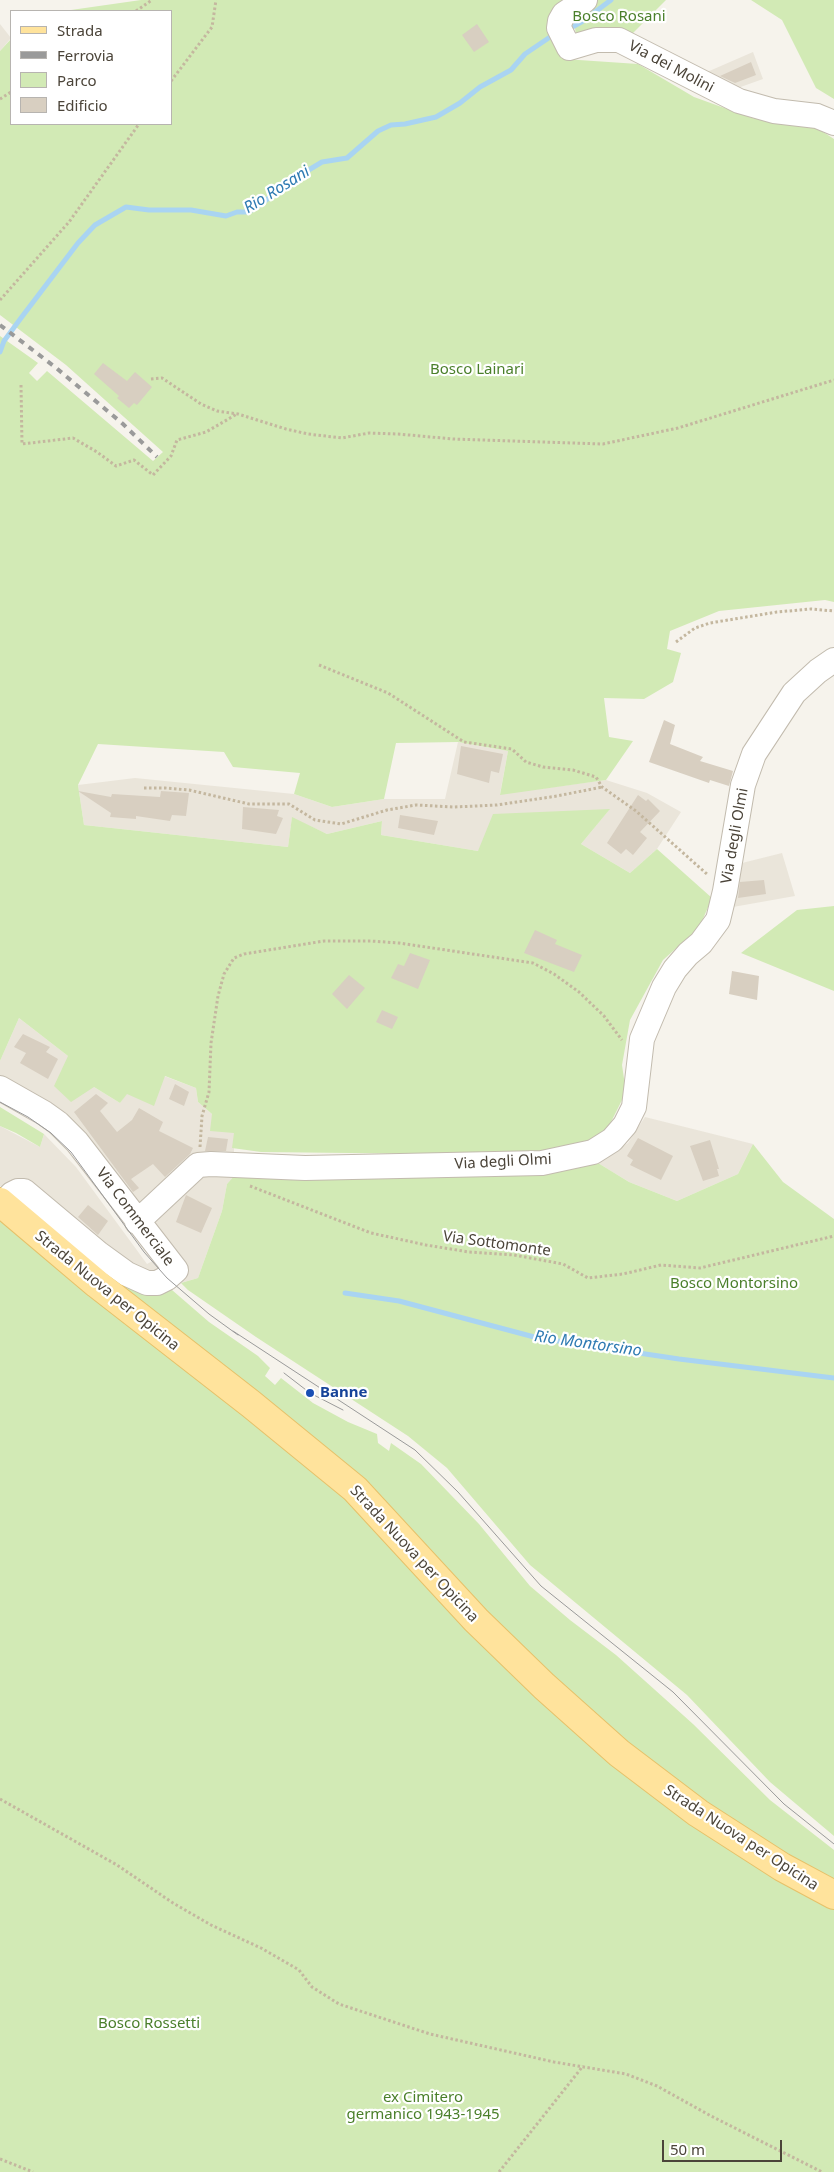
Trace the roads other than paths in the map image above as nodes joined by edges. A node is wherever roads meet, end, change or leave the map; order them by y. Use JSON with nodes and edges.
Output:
{"nodes":[{"id":1,"x":585,"y":0,"type":"edge"},
{"id":2,"x":834,"y":123,"type":"edge"},
{"id":3,"x":834,"y":660,"type":"edge"},
{"id":4,"x":0,"y":1088,"type":"edge"},
{"id":5,"x":1,"y":1203,"type":"edge"},
{"id":6,"x":137,"y":1222,"type":"junction"},
{"id":7,"x":834,"y":1895,"type":"edge"}],
"edges":[{"from":1,"to":2,"type":"street","name":"Via dei Molini"},
{"from":3,"to":6,"type":"street","name":"Via degli Olmi"},
{"from":4,"to":6,"type":"street","name":"Via Commerciale"},
{"from":5,"to":6,"type":"street","name":"Via Commerciale"},
{"from":5,"to":7,"type":"main road","name":"Strada Nuova per Opicina"}]}
